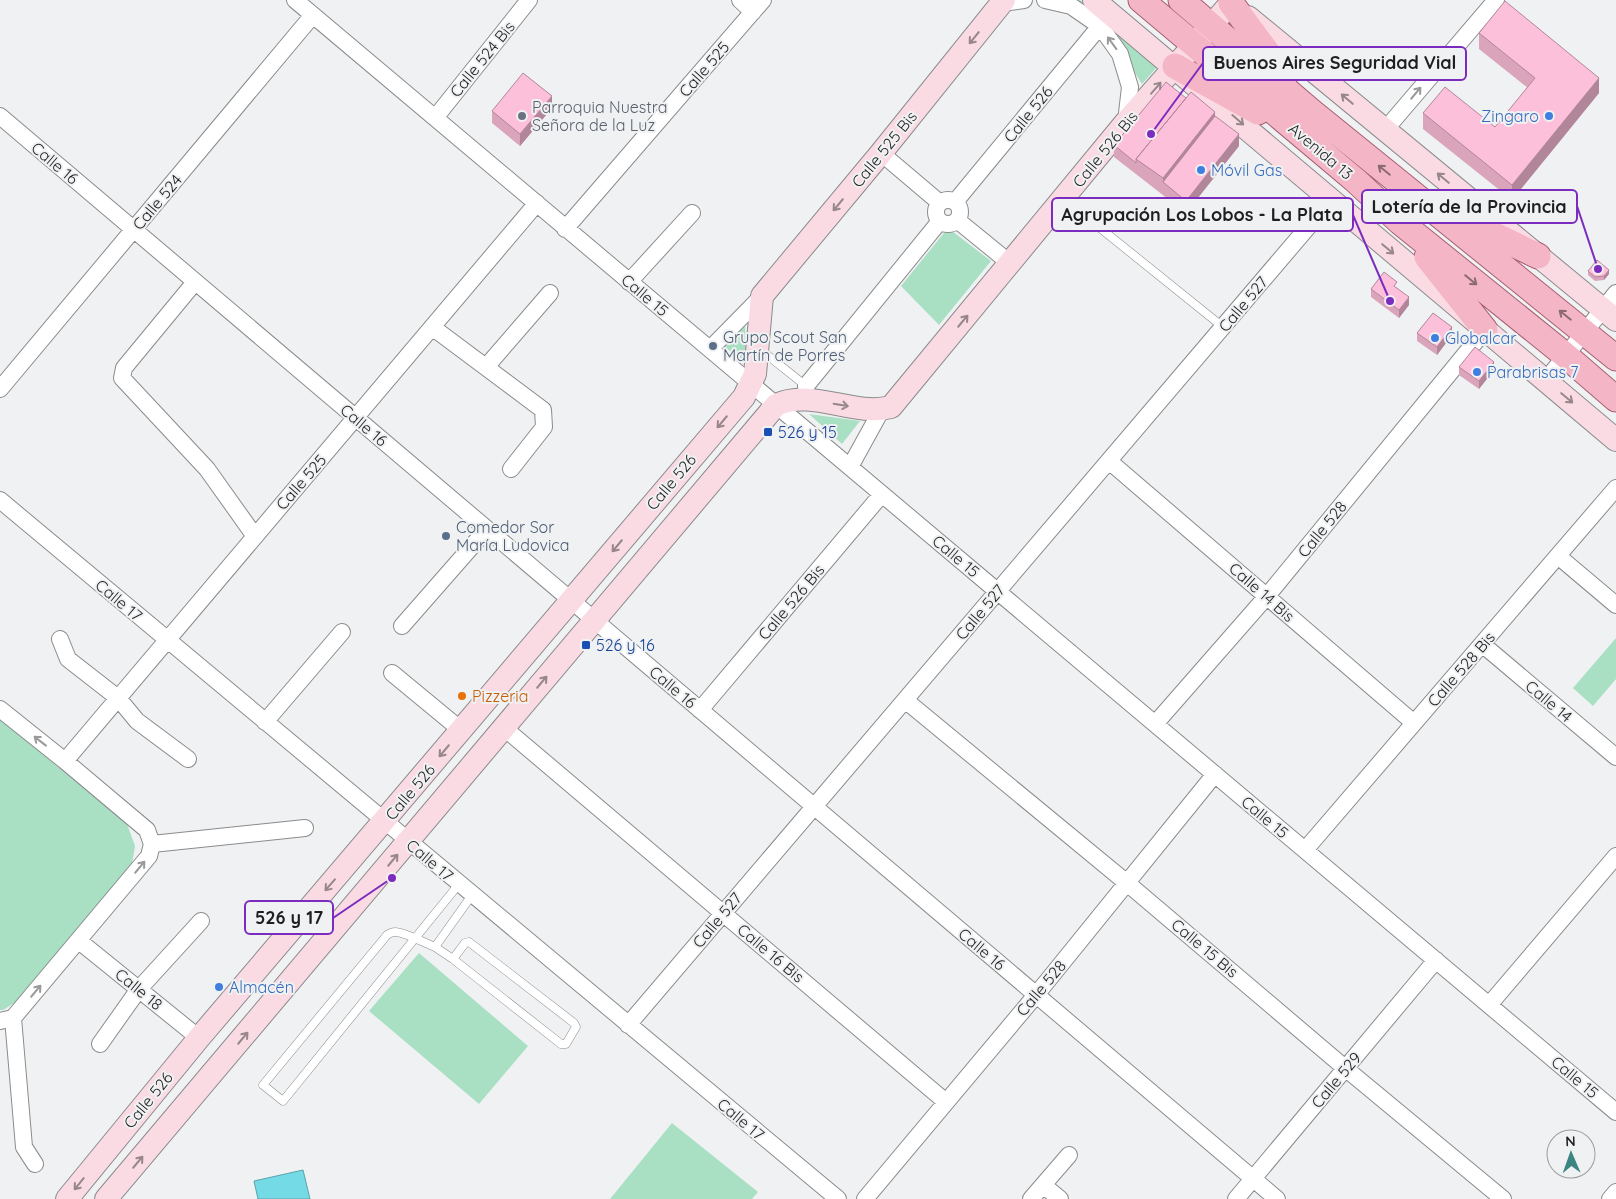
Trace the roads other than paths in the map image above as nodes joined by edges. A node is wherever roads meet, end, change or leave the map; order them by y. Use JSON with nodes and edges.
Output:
{"nodes":[{"id":1,"x":295,"y":0,"type":"edge"},
{"id":2,"x":530,"y":0,"type":"edge"},
{"id":3,"x":740,"y":0,"type":"edge"},
{"id":4,"x":1024,"y":0,"type":"edge"},
{"id":5,"x":1045,"y":0,"type":"edge"},
{"id":6,"x":1094,"y":0,"type":"edge"},
{"id":7,"x":1141,"y":0,"type":"edge"},
{"id":8,"x":1181,"y":0,"type":"edge"},
{"id":9,"x":1496,"y":0,"type":"edge"},
{"id":10,"x":1003,"y":1,"type":"edge"},
{"id":11,"x":1229,"y":1,"type":"edge"},
{"id":12,"x":758,"y":6,"type":"edge"},
{"id":13,"x":313,"y":15,"type":"junction"},
{"id":14,"x":1100,"y":26,"type":"junction"},
{"id":15,"x":1211,"y":26,"type":"junction"},
{"id":16,"x":1194,"y":44,"type":"junction"},
{"id":17,"x":1174,"y":66,"type":"junction"},
{"id":18,"x":1312,"y":112,"type":"junction"},
{"id":19,"x":0,"y":116,"type":"edge"},
{"id":20,"x":435,"y":118,"type":"junction"},
{"id":21,"x":1126,"y":122,"type":"junction"},
{"id":22,"x":1385,"y":130,"type":"junction"},
{"id":23,"x":1306,"y":138,"type":"junction"},
{"id":24,"x":881,"y":153,"type":"junction"},
{"id":25,"x":1416,"y":196,"type":"junction"},
{"id":26,"x":1064,"y":200,"type":"junction"},
{"id":27,"x":1331,"y":200,"type":"junction"},
{"id":28,"x":947,"y":202,"type":"junction"},
{"id":29,"x":537,"y":203,"type":"junction"},
{"id":30,"x":692,"y":213,"type":"dead end"},
{"id":31,"x":957,"y":220,"type":"junction"},
{"id":32,"x":940,"y":221,"type":"junction"},
{"id":33,"x":1400,"y":222,"type":"junction"},
{"id":34,"x":566,"y":229,"type":"junction"},
{"id":35,"x":134,"y":230,"type":"junction"},
{"id":36,"x":1538,"y":256,"type":"junction"},
{"id":37,"x":1011,"y":264,"type":"junction"},
{"id":38,"x":195,"y":282,"type":"junction"},
{"id":39,"x":629,"y":282,"type":"junction"},
{"id":40,"x":550,"y":293,"type":"dead end"},
{"id":41,"x":762,"y":296,"type":"junction"},
{"id":42,"x":1612,"y":307,"type":"edge"},
{"id":43,"x":432,"y":327,"type":"junction"},
{"id":44,"x":1223,"y":327,"type":"junction"},
{"id":45,"x":1484,"y":330,"type":"junction"},
{"id":46,"x":1585,"y":331,"type":"junction"},
{"id":47,"x":758,"y":348,"type":"junction"},
{"id":48,"x":710,"y":349,"type":"junction"},
{"id":49,"x":1565,"y":356,"type":"junction"},
{"id":50,"x":1616,"y":358,"type":"edge"},
{"id":51,"x":486,"y":367,"type":"junction"},
{"id":52,"x":1546,"y":380,"type":"junction"},
{"id":53,"x":751,"y":383,"type":"junction"},
{"id":54,"x":0,"y":389,"type":"edge"},
{"id":55,"x":806,"y":392,"type":"junction"},
{"id":56,"x":1616,"y":399,"type":"edge"},
{"id":57,"x":776,"y":405,"type":"junction"},
{"id":58,"x":882,"y":409,"type":"junction"},
{"id":59,"x":355,"y":418,"type":"junction"},
{"id":60,"x":1616,"y":440,"type":"edge"},
{"id":61,"x":1109,"y":461,"type":"junction"},
{"id":62,"x":850,"y":467,"type":"junction"},
{"id":63,"x":511,"y":469,"type":"dead end"},
{"id":64,"x":1616,"y":488,"type":"edge"},
{"id":65,"x":882,"y":494,"type":"junction"},
{"id":66,"x":0,"y":500,"type":"edge"},
{"id":67,"x":487,"y":529,"type":"junction"},
{"id":68,"x":254,"y":536,"type":"junction"},
{"id":69,"x":1558,"y":556,"type":"junction"},
{"id":70,"x":998,"y":591,"type":"junction"},
{"id":71,"x":1267,"y":596,"type":"junction"},
{"id":72,"x":571,"y":600,"type":"junction"},
{"id":73,"x":1616,"y":605,"type":"edge"},
{"id":74,"x":593,"y":620,"type":"junction"},
{"id":75,"x":402,"y":626,"type":"dead end"},
{"id":76,"x":342,"y":632,"type":"dead end"},
{"id":77,"x":60,"y":639,"type":"dead end"},
{"id":78,"x":167,"y":640,"type":"junction"},
{"id":79,"x":1482,"y":644,"type":"junction"},
{"id":80,"x":392,"y":673,"type":"dead end"},
{"id":81,"x":118,"y":698,"type":"junction"},
{"id":82,"x":905,"y":700,"type":"junction"},
{"id":83,"x":0,"y":709,"type":"edge"},
{"id":84,"x":700,"y":710,"type":"junction"},
{"id":85,"x":265,"y":722,"type":"junction"},
{"id":86,"x":1414,"y":723,"type":"junction"},
{"id":87,"x":1155,"y":724,"type":"junction"},
{"id":88,"x":503,"y":727,"type":"junction"},
{"id":89,"x":461,"y":730,"type":"junction"},
{"id":90,"x":1616,"y":757,"type":"edge"},
{"id":91,"x":188,"y":758,"type":"dead end"},
{"id":92,"x":65,"y":761,"type":"junction"},
{"id":93,"x":1215,"y":774,"type":"junction"},
{"id":94,"x":814,"y":806,"type":"junction"},
{"id":95,"x":384,"y":822,"type":"junction"},
{"id":96,"x":305,"y":828,"type":"dead end"},
{"id":97,"x":408,"y":842,"type":"junction"},
{"id":98,"x":152,"y":844,"type":"junction"},
{"id":99,"x":1305,"y":850,"type":"junction"},
{"id":100,"x":1616,"y":856,"type":"edge"},
{"id":101,"x":1127,"y":883,"type":"junction"},
{"id":102,"x":459,"y":884,"type":"junction"},
{"id":103,"x":472,"y":895,"type":"junction"},
{"id":104,"x":724,"y":912,"type":"junction"},
{"id":105,"x":201,"y":921,"type":"dead end"},
{"id":106,"x":413,"y":939,"type":"junction"},
{"id":107,"x":79,"y":941,"type":"junction"},
{"id":108,"x":435,"y":947,"type":"junction"},
{"id":109,"x":453,"y":959,"type":"junction"},
{"id":110,"x":1436,"y":960,"type":"junction"},
{"id":111,"x":139,"y":989,"type":"junction"},
{"id":112,"x":1036,"y":995,"type":"junction"},
{"id":113,"x":1489,"y":1005,"type":"junction"},
{"id":114,"x":7,"y":1020,"type":"edge"},
{"id":115,"x":628,"y":1024,"type":"junction"},
{"id":116,"x":199,"y":1038,"type":"junction"},
{"id":117,"x":100,"y":1044,"type":"dead end"},
{"id":118,"x":1346,"y":1068,"type":"junction"},
{"id":119,"x":946,"y":1102,"type":"junction"},
{"id":120,"x":1616,"y":1112,"type":"edge"},
{"id":121,"x":1069,"y":1155,"type":"dead end"},
{"id":122,"x":35,"y":1164,"type":"dead end"},
{"id":123,"x":1253,"y":1178,"type":"junction"},
{"id":124,"x":1043,"y":1185,"type":"junction"},
{"id":125,"x":1616,"y":1192,"type":"edge"},
{"id":126,"x":67,"y":1199,"type":"edge"},
{"id":127,"x":106,"y":1199,"type":"edge"},
{"id":128,"x":838,"y":1199,"type":"edge"},
{"id":129,"x":864,"y":1199,"type":"edge"},
{"id":130,"x":1031,"y":1199,"type":"edge"},
{"id":131,"x":1060,"y":1199,"type":"edge"},
{"id":132,"x":1236,"y":1199,"type":"edge"},
{"id":133,"x":1277,"y":1199,"type":"edge"},
{"id":134,"x":1502,"y":1199,"type":"edge"},
{"id":135,"x":1610,"y":1199,"type":"edge"}],
"edges":[{"from":1,"to":13,"type":"street","name":"Calle 15"},
{"from":2,"to":20,"type":"street","name":"Calle 524 Bis"},
{"from":3,"to":12,"type":"street"},
{"from":4,"to":10,"type":"street"},
{"from":5,"to":14,"type":"street"},
{"from":6,"to":17,"type":"main road"},
{"from":7,"to":16,"type":"main road","name":"Avenida 13"},
{"from":8,"to":15,"type":"main road","name":"Avenida 13"},
{"from":22,"to":9,"type":"street","one_way":true},
{"from":10,"to":24,"type":"main road","name":"Calle 525 Bis","one_way":true},
{"from":11,"to":15,"type":"main road","name":"Calle 526 Bis"},
{"from":11,"to":18,"type":"main road"},
{"from":22,"to":11,"type":"main road","one_way":true},
{"from":12,"to":34,"type":"street","name":"Calle 525"},
{"from":13,"to":20,"type":"street","name":"Calle 15"},
{"from":13,"to":35,"type":"street","name":"Calle 524"},
{"from":21,"to":14,"type":"street","one_way":true},
{"from":14,"to":28,"type":"street","name":"Calle 526"},
{"from":15,"to":16,"type":"main road","name":"Calle 526 Bis"},
{"from":15,"to":18,"type":"main road","name":"Avenida 13"},
{"from":16,"to":17,"type":"main road","name":"Calle 526 Bis"},
{"from":16,"to":23,"type":"main road","name":"Avenida 13"},
{"from":21,"to":17,"type":"main road","name":"Calle 526 Bis","one_way":true},
{"from":17,"to":23,"type":"main road"},
{"from":17,"to":27,"type":"main road","one_way":true},
{"from":25,"to":18,"type":"main road","name":"Avenida 13","one_way":true},
{"from":19,"to":35,"type":"street","name":"Calle 16"},
{"from":20,"to":29,"type":"street","name":"Calle 15"},
{"from":21,"to":26,"type":"main road","name":"Calle 526 Bis"},
{"from":36,"to":22,"type":"main road","one_way":true},
{"from":23,"to":33,"type":"main road","name":"Avenida 13"},
{"from":24,"to":28,"type":"street"},
{"from":24,"to":41,"type":"main road","name":"Calle 525 Bis","one_way":true},
{"from":25,"to":36,"type":"main road"},
{"from":46,"to":25,"type":"main road","name":"Avenida 13","one_way":true},
{"from":26,"to":37,"type":"main road","name":"Calle 526 Bis"},
{"from":26,"to":44,"type":"lane"},
{"from":27,"to":44,"type":"street","name":"Calle 527"},
{"from":27,"to":45,"type":"main road","one_way":true},
{"from":28,"to":31,"type":"street"},
{"from":28,"to":32,"type":"street"},
{"from":29,"to":34,"type":"street","name":"Calle 15"},
{"from":29,"to":43,"type":"street","name":"Calle 525"},
{"from":30,"to":39,"type":"street"},
{"from":31,"to":32,"type":"street"},
{"from":31,"to":37,"type":"street"},
{"from":32,"to":55,"type":"street"},
{"from":33,"to":45,"type":"main road"},
{"from":33,"to":49,"type":"main road","name":"Avenida 13","one_way":true},
{"from":34,"to":39,"type":"street","name":"Calle 15"},
{"from":35,"to":38,"type":"street","name":"Calle 16"},
{"from":35,"to":54,"type":"street","name":"Calle 524"},
{"from":36,"to":42,"type":"main road"},
{"from":58,"to":37,"type":"main road","name":"Calle 526 Bis","one_way":true},
{"from":38,"to":59,"type":"street","name":"Calle 16"},
{"from":38,"to":68,"type":"street"},
{"from":39,"to":48,"type":"street","name":"Calle 15"},
{"from":40,"to":51,"type":"street"},
{"from":41,"to":47,"type":"main road"},
{"from":41,"to":48,"type":"street","name":"Calle 525 Bis"},
{"from":42,"to":46,"type":"street"},
{"from":43,"to":51,"type":"street"},
{"from":43,"to":59,"type":"street","name":"Calle 525"},
{"from":44,"to":61,"type":"street","name":"Calle 527"},
{"from":45,"to":52,"type":"main road"},
{"from":45,"to":71,"type":"street","name":"Calle 528"},
{"from":46,"to":49,"type":"street"},
{"from":46,"to":50,"type":"main road","name":"Avenida 13"},
{"from":47,"to":53,"type":"main road"},
{"from":47,"to":55,"type":"lane"},
{"from":48,"to":53,"type":"street","name":"Calle 15"},
{"from":49,"to":52,"type":"street"},
{"from":49,"to":56,"type":"main road","name":"Avenida 13"},
{"from":51,"to":63,"type":"street"},
{"from":52,"to":60,"type":"main road","one_way":true},
{"from":53,"to":57,"type":"street","name":"Calle 15"},
{"from":53,"to":72,"type":"main road","name":"Calle 526","one_way":true},
{"from":55,"to":57,"type":"main road"},
{"from":55,"to":58,"type":"main road","one_way":true},
{"from":57,"to":62,"type":"street","name":"Calle 15"},
{"from":57,"to":74,"type":"main road","name":"Calle 526"},
{"from":58,"to":62,"type":"street","name":"Calle 526 Bis"},
{"from":59,"to":67,"type":"street","name":"Calle 16"},
{"from":59,"to":68,"type":"street","name":"Calle 525"},
{"from":61,"to":70,"type":"street","name":"Calle 527"},
{"from":61,"to":71,"type":"street","name":"Calle 14 Bis"},
{"from":62,"to":65,"type":"street","name":"Calle 15"},
{"from":64,"to":69,"type":"street","name":"Calle 528 Bis"},
{"from":65,"to":70,"type":"street","name":"Calle 15"},
{"from":65,"to":84,"type":"street","name":"Calle 526 Bis"},
{"from":66,"to":78,"type":"street","name":"Calle 17"},
{"from":67,"to":72,"type":"street","name":"Calle 16"},
{"from":67,"to":75,"type":"street"},
{"from":68,"to":78,"type":"street","name":"Calle 525"},
{"from":69,"to":73,"type":"street"},
{"from":69,"to":79,"type":"street","name":"Calle 528 Bis"},
{"from":70,"to":82,"type":"street","name":"Calle 527"},
{"from":70,"to":87,"type":"street","name":"Calle 15"},
{"from":71,"to":86,"type":"street","name":"Calle 14 Bis"},
{"from":71,"to":87,"type":"street","name":"Calle 528"},
{"from":72,"to":74,"type":"street","name":"Calle 16"},
{"from":72,"to":89,"type":"main road","name":"Calle 526"},
{"from":74,"to":84,"type":"street","name":"Calle 16"},
{"from":88,"to":74,"type":"main road","name":"Calle 526","one_way":true},
{"from":76,"to":85,"type":"street"},
{"from":77,"to":81,"type":"street"},
{"from":78,"to":81,"type":"street","name":"Calle 525"},
{"from":78,"to":85,"type":"street","name":"Calle 17"},
{"from":79,"to":86,"type":"street","name":"Calle 528 Bis"},
{"from":79,"to":90,"type":"street","name":"Calle 14"},
{"from":80,"to":89,"type":"street"},
{"from":81,"to":91,"type":"street"},
{"from":81,"to":92,"type":"street","name":"Calle 525"},
{"from":82,"to":94,"type":"street","name":"Calle 527"},
{"from":82,"to":101,"type":"street","name":"Calle 15 Bis"},
{"from":92,"to":83,"type":"street","one_way":true},
{"from":84,"to":94,"type":"street","name":"Calle 16"},
{"from":85,"to":95,"type":"street","name":"Calle 17"},
{"from":86,"to":99,"type":"street","name":"Calle 528 Bis"},
{"from":87,"to":93,"type":"street","name":"Calle 15"},
{"from":88,"to":97,"type":"main road","name":"Calle 526"},
{"from":88,"to":104,"type":"street","name":"Calle 16 Bis"},
{"from":89,"to":95,"type":"main road","name":"Calle 526","one_way":true},
{"from":92,"to":98,"type":"street"},
{"from":93,"to":99,"type":"street","name":"Calle 15"},
{"from":93,"to":101,"type":"street","name":"Calle 528"},
{"from":94,"to":104,"type":"street","name":"Calle 527"},
{"from":94,"to":112,"type":"street","name":"Calle 16"},
{"from":95,"to":97,"type":"street","name":"Calle 17"},
{"from":95,"to":116,"type":"main road","name":"Calle 526","one_way":true},
{"from":96,"to":98,"type":"street"},
{"from":97,"to":102,"type":"street","name":"Calle 17"},
{"from":127,"to":97,"type":"main road","name":"Calle 526","one_way":true},
{"from":107,"to":98,"type":"street","one_way":true},
{"from":99,"to":110,"type":"street","name":"Calle 15"},
{"from":100,"to":113,"type":"street"},
{"from":101,"to":112,"type":"street","name":"Calle 528"},
{"from":101,"to":118,"type":"street","name":"Calle 15 Bis"},
{"from":102,"to":103,"type":"street","name":"Calle 17"},
{"from":102,"to":106,"type":"lane"},
{"from":103,"to":108,"type":"lane"},
{"from":103,"to":115,"type":"street","name":"Calle 17"},
{"from":104,"to":115,"type":"street","name":"Calle 527"},
{"from":104,"to":119,"type":"street","name":"Calle 16 Bis"},
{"from":105,"to":111,"type":"street"},
{"from":106,"to":106,"type":"lane"},
{"from":106,"to":108,"type":"lane"},
{"from":107,"to":111,"type":"street","name":"Calle 18"},
{"from":114,"to":107,"type":"street","one_way":true},
{"from":108,"to":109,"type":"lane"},
{"from":109,"to":109,"type":"lane"},
{"from":110,"to":113,"type":"street","name":"Calle 15"},
{"from":110,"to":118,"type":"street","name":"Calle 529"},
{"from":111,"to":116,"type":"street","name":"Calle 18"},
{"from":111,"to":117,"type":"street"},
{"from":112,"to":119,"type":"street","name":"Calle 528"},
{"from":112,"to":123,"type":"street","name":"Calle 16"},
{"from":113,"to":120,"type":"street","name":"Calle 15"},
{"from":114,"to":122,"type":"street"},
{"from":115,"to":128,"type":"street","name":"Calle 17"},
{"from":116,"to":126,"type":"main road","name":"Calle 526","one_way":true},
{"from":118,"to":123,"type":"street","name":"Calle 529"},
{"from":118,"to":134,"type":"street","name":"Calle 15 Bis"},
{"from":119,"to":129,"type":"street","name":"Calle 528"},
{"from":121,"to":124,"type":"street"},
{"from":123,"to":132,"type":"street","name":"Calle 529"},
{"from":123,"to":133,"type":"street","name":"Calle 16"},
{"from":124,"to":130,"type":"street"},
{"from":124,"to":131,"type":"street"},
{"from":125,"to":135,"type":"street"}]}
